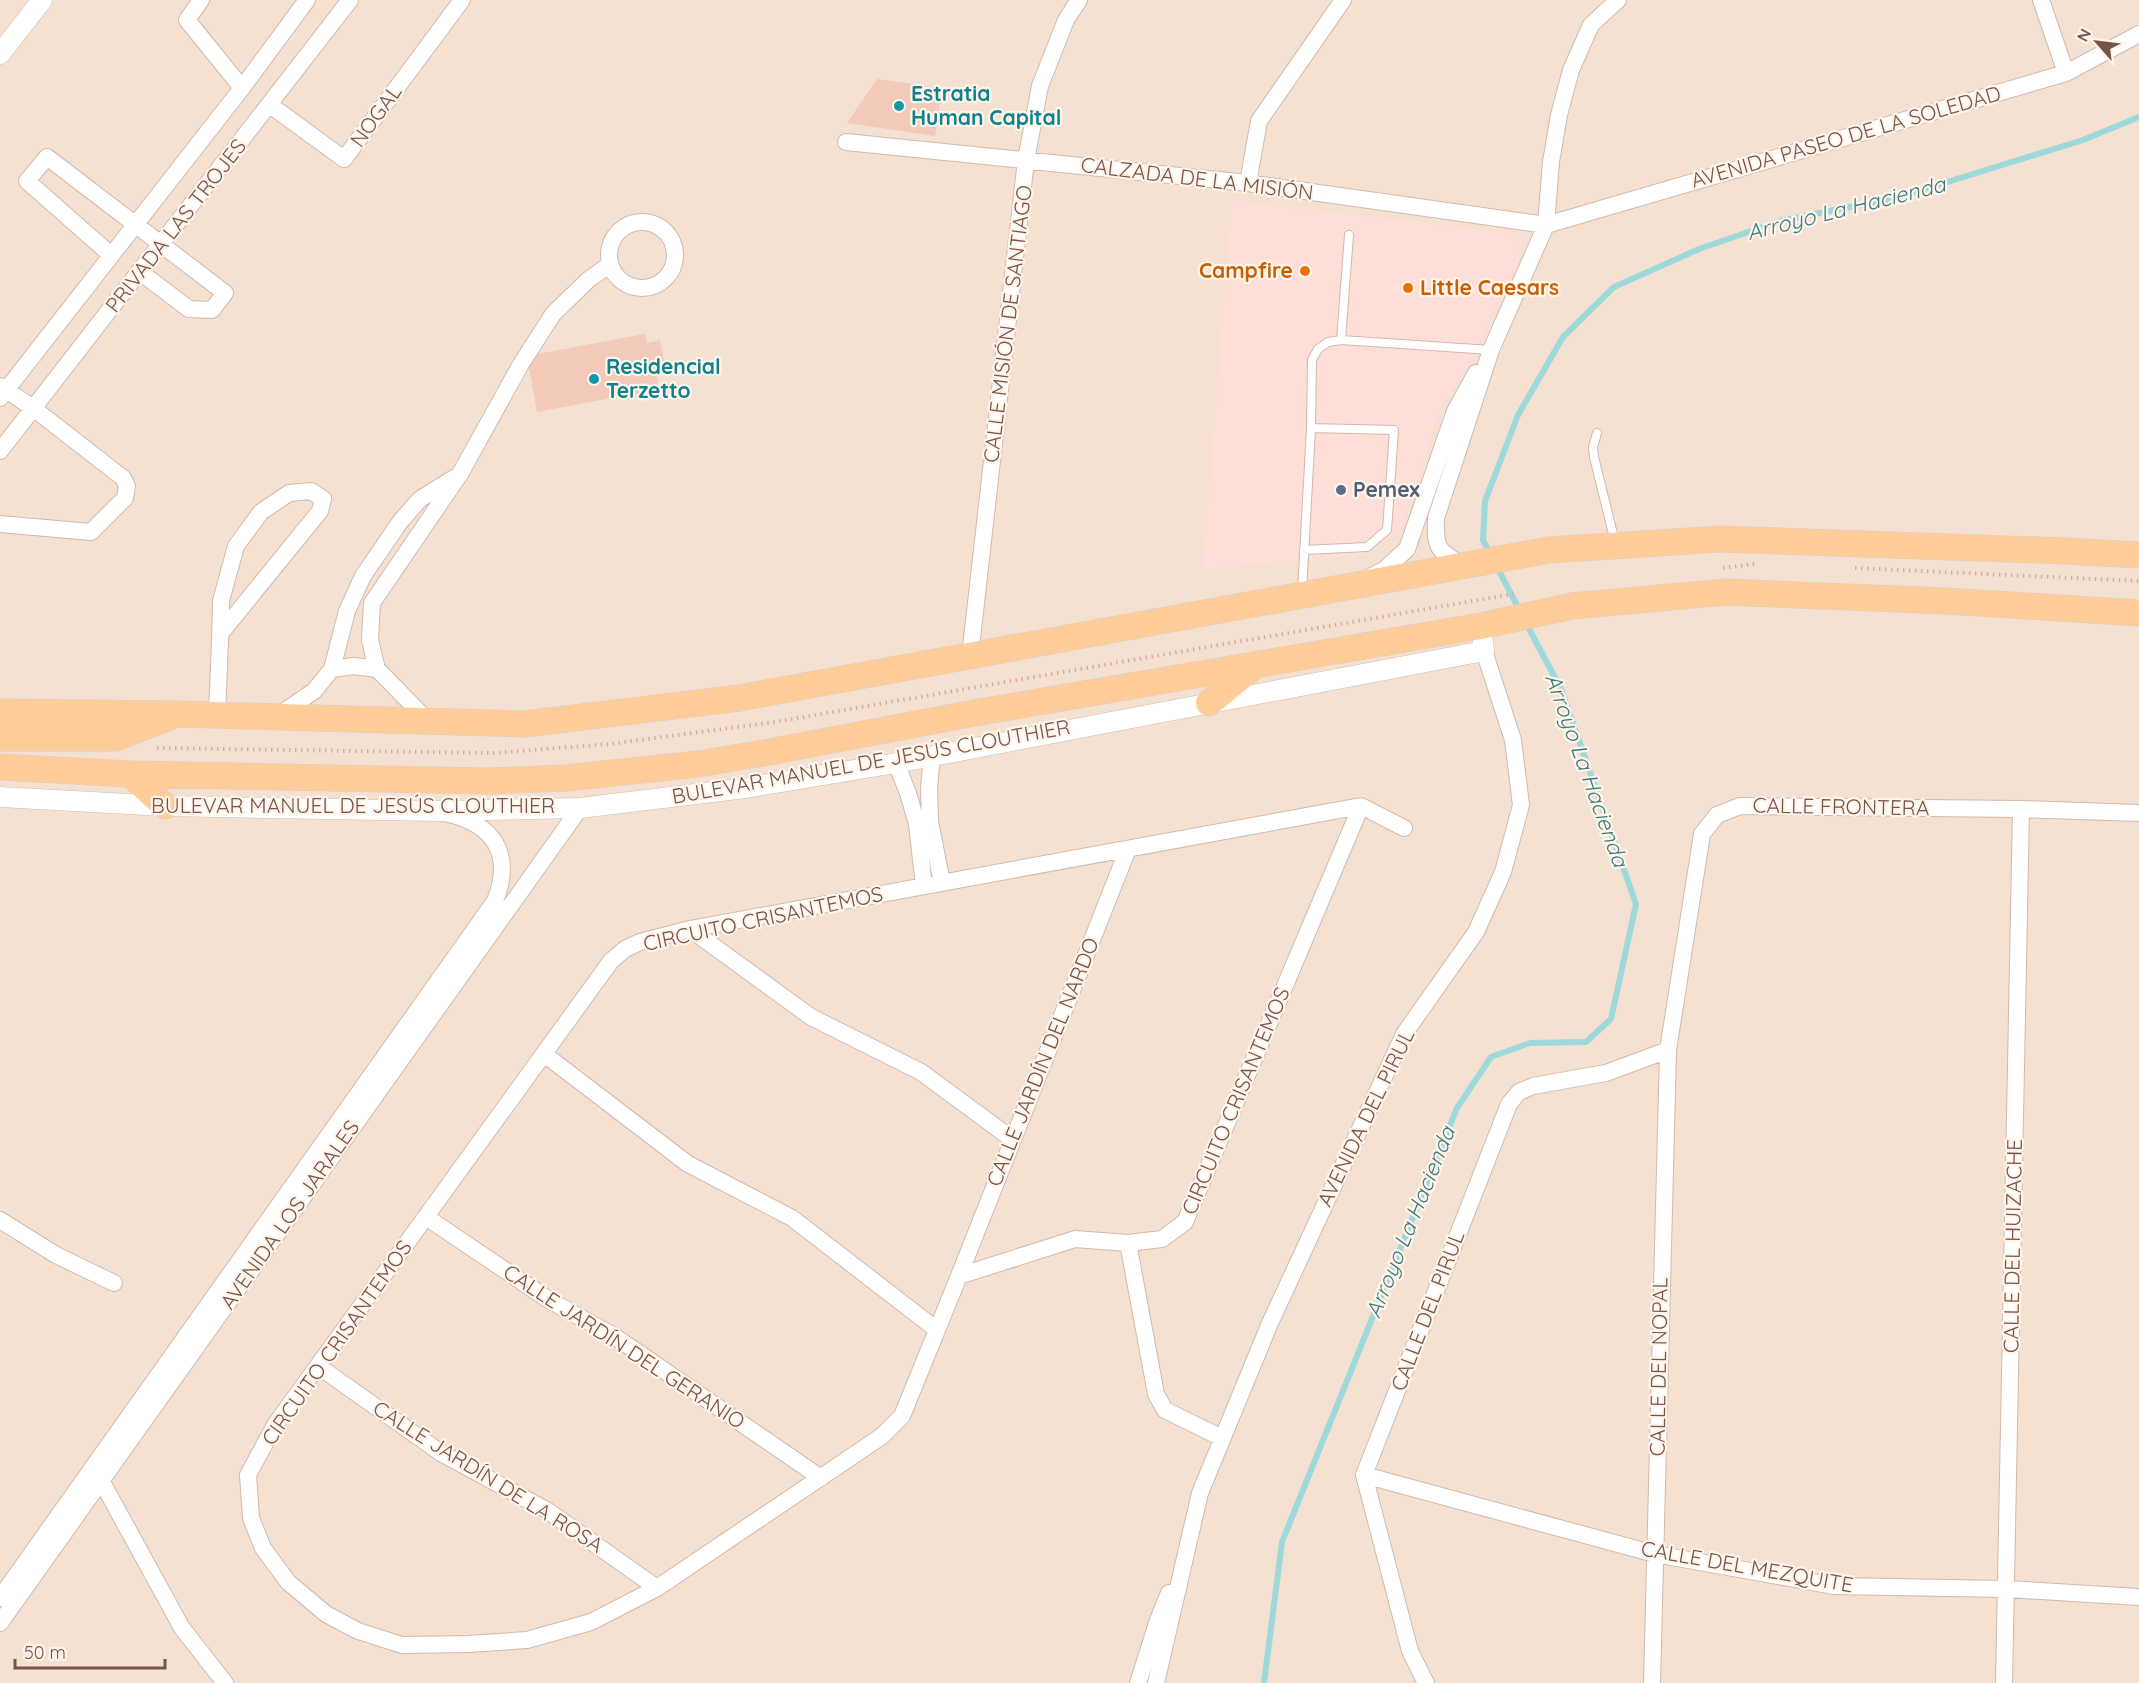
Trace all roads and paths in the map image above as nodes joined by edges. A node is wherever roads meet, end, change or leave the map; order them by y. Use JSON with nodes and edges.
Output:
{"nodes":[{"id":1,"x":42,"y":0,"type":"edge"},
{"id":2,"x":201,"y":0,"type":"edge"},
{"id":3,"x":307,"y":0,"type":"edge"},
{"id":4,"x":350,"y":0,"type":"edge"},
{"id":5,"x":462,"y":0,"type":"edge"},
{"id":6,"x":1078,"y":0,"type":"edge"},
{"id":7,"x":1343,"y":0,"type":"edge"},
{"id":8,"x":1618,"y":0,"type":"edge"},
{"id":9,"x":2041,"y":0,"type":"edge"},
{"id":10,"x":2139,"y":34,"type":"edge"},
{"id":11,"x":0,"y":54,"type":"edge"},
{"id":12,"x":2066,"y":73,"type":"junction"},
{"id":13,"x":242,"y":88,"type":"junction"},
{"id":14,"x":270,"y":105,"type":"junction"},
{"id":15,"x":846,"y":142,"type":"dead end"},
{"id":16,"x":1026,"y":160,"type":"junction"},
{"id":17,"x":1248,"y":183,"type":"junction"},
{"id":18,"x":136,"y":223,"type":"junction"},
{"id":19,"x":1546,"y":225,"type":"junction"},
{"id":20,"x":1348,"y":235,"type":"dead end"},
{"id":21,"x":163,"y":243,"type":"junction"},
{"id":22,"x":111,"y":255,"type":"junction"},
{"id":23,"x":609,"y":265,"type":"junction"},
{"id":24,"x":140,"y":272,"type":"junction"},
{"id":25,"x":1341,"y":340,"type":"junction"},
{"id":26,"x":1491,"y":350,"type":"junction"},
{"id":27,"x":2,"y":391,"type":"edge"},
{"id":28,"x":33,"y":408,"type":"junction"},
{"id":29,"x":1311,"y":428,"type":"junction"},
{"id":30,"x":1597,"y":433,"type":"dead end"},
{"id":31,"x":0,"y":451,"type":"edge"},
{"id":32,"x":460,"y":474,"type":"junction"},
{"id":33,"x":0,"y":524,"type":"edge"},
{"id":34,"x":1616,"y":545,"type":"junction"},
{"id":35,"x":1304,"y":550,"type":"junction"},
{"id":36,"x":2139,"y":555,"type":"edge"},
{"id":37,"x":1462,"y":565,"type":"junction"},
{"id":38,"x":1353,"y":586,"type":"junction"},
{"id":39,"x":1516,"y":593,"type":"dead end"},
{"id":40,"x":1302,"y":596,"type":"junction"},
{"id":41,"x":1460,"y":603,"type":"dead end"},
{"id":42,"x":2139,"y":613,"type":"edge"},
{"id":43,"x":1481,"y":626,"type":"junction"},
{"id":44,"x":220,"y":634,"type":"junction"},
{"id":45,"x":1484,"y":651,"type":"junction"},
{"id":46,"x":970,"y":656,"type":"junction"},
{"id":47,"x":1255,"y":665,"type":"junction"},
{"id":48,"x":332,"y":669,"type":"junction"},
{"id":49,"x":377,"y":669,"type":"junction"},
{"id":50,"x":1209,"y":703,"type":"junction"},
{"id":51,"x":0,"y":712,"type":"edge"},
{"id":52,"x":178,"y":714,"type":"junction"},
{"id":53,"x":217,"y":715,"type":"junction"},
{"id":54,"x":276,"y":717,"type":"junction"},
{"id":55,"x":428,"y":721,"type":"junction"},
{"id":56,"x":0,"y":738,"type":"edge"},
{"id":57,"x":932,"y":755,"type":"junction"},
{"id":58,"x":896,"y":763,"type":"junction"},
{"id":59,"x":0,"y":767,"type":"edge"},
{"id":60,"x":130,"y":774,"type":"junction"},
{"id":61,"x":0,"y":797,"type":"edge"},
{"id":62,"x":165,"y":806,"type":"junction"},
{"id":63,"x":1361,"y":806,"type":"junction"},
{"id":64,"x":580,"y":808,"type":"junction"},
{"id":65,"x":2021,"y":809,"type":"junction"},
{"id":66,"x":439,"y":812,"type":"junction"},
{"id":67,"x":2139,"y":813,"type":"edge"},
{"id":68,"x":1404,"y":828,"type":"dead end"},
{"id":69,"x":1128,"y":849,"type":"junction"},
{"id":70,"x":942,"y":883,"type":"junction"},
{"id":71,"x":924,"y":886,"type":"junction"},
{"id":72,"x":690,"y":929,"type":"junction"},
{"id":73,"x":1668,"y":1050,"type":"junction"},
{"id":74,"x":544,"y":1054,"type":"junction"},
{"id":75,"x":1012,"y":1139,"type":"junction"},
{"id":76,"x":426,"y":1217,"type":"junction"},
{"id":77,"x":0,"y":1220,"type":"edge"},
{"id":78,"x":1128,"y":1243,"type":"junction"},
{"id":79,"x":959,"y":1276,"type":"junction"},
{"id":80,"x":114,"y":1283,"type":"dead end"},
{"id":81,"x":937,"y":1330,"type":"junction"},
{"id":82,"x":318,"y":1366,"type":"junction"},
{"id":83,"x":1222,"y":1438,"type":"junction"},
{"id":84,"x":98,"y":1474,"type":"junction"},
{"id":85,"x":1364,"y":1475,"type":"junction"},
{"id":86,"x":820,"y":1478,"type":"junction"},
{"id":87,"x":1654,"y":1554,"type":"junction"},
{"id":88,"x":1186,"y":1556,"type":"junction"},
{"id":89,"x":657,"y":1588,"type":"junction"},
{"id":90,"x":2007,"y":1589,"type":"junction"},
{"id":91,"x":2139,"y":1597,"type":"edge"},
{"id":92,"x":0,"y":1598,"type":"edge"},
{"id":93,"x":0,"y":1623,"type":"edge"},
{"id":94,"x":225,"y":1683,"type":"edge"},
{"id":95,"x":1138,"y":1683,"type":"edge"},
{"id":96,"x":1156,"y":1683,"type":"edge"},
{"id":97,"x":1426,"y":1683,"type":"edge"},
{"id":98,"x":1652,"y":1683,"type":"edge"},
{"id":99,"x":2004,"y":1683,"type":"edge"}],
"edges":[{"from":1,"to":11,"type":"street"},
{"from":2,"to":13,"type":"street"},
{"from":3,"to":13,"type":"street","name":"PRIVADA LAS TROJES"},
{"from":4,"to":14,"type":"street","name":"PRIVADA LAS TROJES"},
{"from":5,"to":14,"type":"street","name":"NOGAL"},
{"from":6,"to":16,"type":"street","name":"CALLE MISIÓN DE SANTIAGO"},
{"from":7,"to":17,"type":"street"},
{"from":8,"to":19,"type":"street"},
{"from":9,"to":12,"type":"street"},
{"from":10,"to":12,"type":"street","name":"AVENIDA PASEO DE LA SOLEDAD"},
{"from":12,"to":19,"type":"street","name":"AVENIDA PASEO DE LA SOLEDAD"},
{"from":13,"to":18,"type":"street","name":"PRIVADA LAS TROJES"},
{"from":14,"to":21,"type":"street","name":"PRIVADA LAS TROJES"},
{"from":15,"to":16,"type":"street","name":"CALZADA DE LA MISIÓN"},
{"from":16,"to":17,"type":"street","name":"CALZADA DE LA MISIÓN"},
{"from":16,"to":46,"type":"street","name":"CALLE MISIÓN DE SANTIAGO"},
{"from":17,"to":19,"type":"street","name":"CALZADA DE LA MISIÓN"},
{"from":18,"to":21,"type":"street"},
{"from":18,"to":22,"type":"street","name":"PRIVADA LAS TROJES"},
{"from":18,"to":22,"type":"street"},
{"from":19,"to":26,"type":"street"},
{"from":20,"to":25,"type":"lane"},
{"from":21,"to":24,"type":"street","name":"PRIVADA LAS TROJES"},
{"from":21,"to":24,"type":"street"},
{"from":22,"to":27,"type":"street","name":"PRIVADA LAS TROJES"},
{"from":23,"to":23,"type":"street"},
{"from":23,"to":32,"type":"street"},
{"from":24,"to":28,"type":"street","name":"PRIVADA LAS TROJES"},
{"from":25,"to":26,"type":"lane"},
{"from":25,"to":29,"type":"lane"},
{"from":26,"to":37,"type":"street"},
{"from":26,"to":38,"type":"street"},
{"from":27,"to":28,"type":"street"},
{"from":28,"to":31,"type":"street","name":"PRIVADA LAS TROJES"},
{"from":28,"to":33,"type":"street"},
{"from":29,"to":35,"type":"lane"},
{"from":29,"to":35,"type":"lane"},
{"from":30,"to":34,"type":"lane"},
{"from":32,"to":48,"type":"street"},
{"from":32,"to":49,"type":"street"},
{"from":34,"to":36,"type":"main road"},
{"from":34,"to":37,"type":"main road"},
{"from":35,"to":40,"type":"lane"},
{"from":37,"to":38,"type":"main road"},
{"from":38,"to":40,"type":"main road"},
{"from":39,"to":41,"type":"path"},
{"from":40,"to":46,"type":"main road"},
{"from":42,"to":43,"type":"main road"},
{"from":43,"to":45,"type":"street"},
{"from":43,"to":47,"type":"main road"},
{"from":44,"to":44,"type":"street"},
{"from":44,"to":53,"type":"street"},
{"from":45,"to":50,"type":"street","name":"BULEVAR MANUEL DE JESÚS CLOUTHIER"},
{"from":45,"to":83,"type":"street","name":"AVENIDA DEL PIRUL"},
{"from":46,"to":55,"type":"main road"},
{"from":47,"to":50,"type":"main road"},
{"from":47,"to":60,"type":"main road"},
{"from":48,"to":49,"type":"street"},
{"from":48,"to":54,"type":"street"},
{"from":49,"to":55,"type":"street"},
{"from":50,"to":57,"type":"street","name":"BULEVAR MANUEL DE JESÚS CLOUTHIER"},
{"from":51,"to":52,"type":"main road"},
{"from":52,"to":53,"type":"main road"},
{"from":52,"to":56,"type":"main road"},
{"from":53,"to":54,"type":"main road"},
{"from":54,"to":55,"type":"main road"},
{"from":57,"to":58,"type":"street","name":"BULEVAR MANUEL DE JESÚS CLOUTHIER"},
{"from":57,"to":70,"type":"street"},
{"from":58,"to":64,"type":"street","name":"BULEVAR MANUEL DE JESÚS CLOUTHIER"},
{"from":58,"to":71,"type":"street"},
{"from":59,"to":60,"type":"main road"},
{"from":60,"to":62,"type":"main road"},
{"from":61,"to":62,"type":"street","name":"BULEVAR MANUEL DE JESÚS CLOUTHIER"},
{"from":62,"to":66,"type":"street","name":"BULEVAR MANUEL DE JESÚS CLOUTHIER"},
{"from":63,"to":68,"type":"street"},
{"from":63,"to":69,"type":"street","name":"CIRCUITO CRISANTEMOS"},
{"from":63,"to":78,"type":"street","name":"CIRCUITO CRISANTEMOS"},
{"from":64,"to":66,"type":"street","name":"BULEVAR MANUEL DE JESÚS CLOUTHIER"},
{"from":64,"to":84,"type":"street","name":"AVENIDA LOS JARALES"},
{"from":65,"to":67,"type":"street","name":"CALLE FRONTERA"},
{"from":65,"to":73,"type":"street","name":"CALLE FRONTERA"},
{"from":65,"to":90,"type":"street","name":"CALLE DEL HUIZACHE"},
{"from":66,"to":84,"type":"street","name":"AVENIDA LOS JARALES"},
{"from":69,"to":70,"type":"street","name":"CIRCUITO CRISANTEMOS"},
{"from":69,"to":75,"type":"street","name":"CALLE JARDÍN DEL NARDO"},
{"from":70,"to":71,"type":"street","name":"CIRCUITO CRISANTEMOS"},
{"from":71,"to":72,"type":"street","name":"CIRCUITO CRISANTEMOS"},
{"from":72,"to":74,"type":"street","name":"CIRCUITO CRISANTEMOS"},
{"from":72,"to":75,"type":"street"},
{"from":73,"to":85,"type":"street","name":"CALLE DEL PIRUL"},
{"from":73,"to":87,"type":"street","name":"CALLE DEL NOPAL"},
{"from":74,"to":76,"type":"street","name":"CIRCUITO CRISANTEMOS"},
{"from":74,"to":81,"type":"street"},
{"from":75,"to":79,"type":"street","name":"CALLE JARDÍN DEL NARDO"},
{"from":76,"to":82,"type":"street","name":"CIRCUITO CRISANTEMOS"},
{"from":76,"to":86,"type":"street","name":"CALLE JARDÍN DEL GERANIO"},
{"from":77,"to":80,"type":"street"},
{"from":78,"to":79,"type":"street","name":"CIRCUITO CRISANTEMOS"},
{"from":78,"to":83,"type":"street"},
{"from":79,"to":81,"type":"street","name":"CIRCUITO CRISANTEMOS"},
{"from":81,"to":86,"type":"street","name":"CIRCUITO CRISANTEMOS"},
{"from":82,"to":89,"type":"street","name":"CALLE JARDÍN DE LA ROSA"},
{"from":82,"to":89,"type":"street","name":"CIRCUITO CRISANTEMOS"},
{"from":83,"to":88,"type":"street","name":"AVENIDA DEL PIRUL"},
{"from":84,"to":92,"type":"street","name":"AVENIDA LOS JARALES"},
{"from":84,"to":93,"type":"street","name":"AVENIDA LOS JARALES"},
{"from":84,"to":94,"type":"street"},
{"from":85,"to":87,"type":"street","name":"CALLE DEL MEZQUITE"},
{"from":85,"to":97,"type":"street"},
{"from":86,"to":89,"type":"street","name":"CIRCUITO CRISANTEMOS"},
{"from":87,"to":90,"type":"street","name":"CALLE DEL MEZQUITE"},
{"from":87,"to":98,"type":"street","name":"CALLE DEL NOPAL"},
{"from":88,"to":95,"type":"street"},
{"from":88,"to":96,"type":"street"},
{"from":90,"to":91,"type":"street","name":"CALLE DEL MEZQUITE"},
{"from":90,"to":99,"type":"street","name":"CALLE DEL HUIZACHE"}]}
